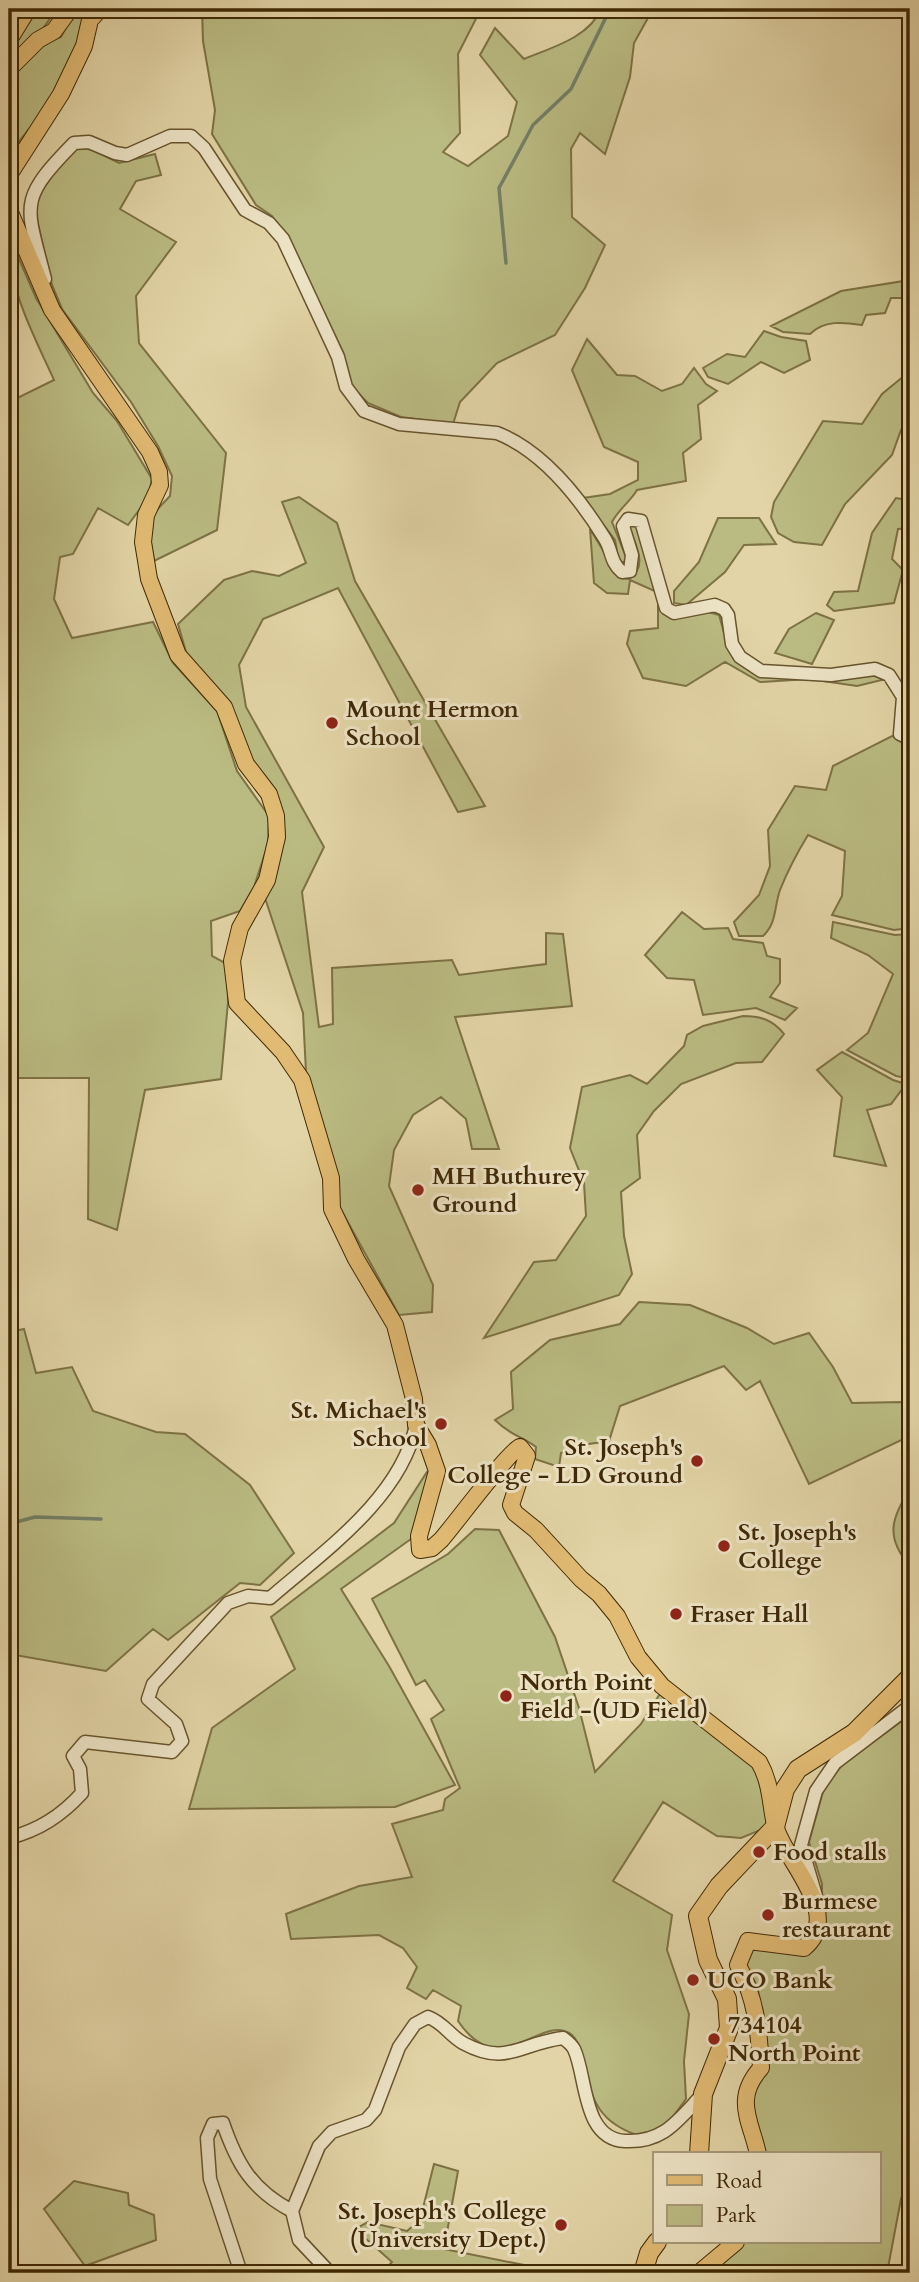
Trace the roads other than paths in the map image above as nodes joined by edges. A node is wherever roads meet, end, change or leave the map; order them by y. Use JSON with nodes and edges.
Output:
{"nodes":[{"id":1,"x":28,"y":9,"type":"edge"},
{"id":2,"x":70,"y":9,"type":"edge"},
{"id":3,"x":100,"y":9,"type":"edge"},
{"id":4,"x":9,"y":40,"type":"edge"},
{"id":5,"x":9,"y":69,"type":"edge"},
{"id":6,"x":9,"y":175,"type":"edge"},
{"id":7,"x":9,"y":210,"type":"edge"},
{"id":8,"x":52,"y":310,"type":"junction"},
{"id":9,"x":910,"y":739,"type":"edge"},
{"id":10,"x":416,"y":1425,"type":"junction"},
{"id":11,"x":910,"y":1677,"type":"edge"},
{"id":12,"x":910,"y":1706,"type":"edge"},
{"id":13,"x":775,"y":1827,"type":"junction"},
{"id":14,"x":9,"y":1838,"type":"edge"},
{"id":15,"x":818,"y":1921,"type":"junction"},
{"id":16,"x":703,"y":2094,"type":"junction"},
{"id":17,"x":699,"y":2152,"type":"edge"},
{"id":18,"x":757,"y":2152,"type":"edge"},
{"id":19,"x":292,"y":2211,"type":"junction"},
{"id":20,"x":656,"y":2244,"type":"edge"},
{"id":21,"x":734,"y":2244,"type":"edge"},
{"id":22,"x":241,"y":2273,"type":"edge"},
{"id":23,"x":330,"y":2273,"type":"edge"},
{"id":24,"x":643,"y":2273,"type":"edge"},
{"id":25,"x":699,"y":2273,"type":"edge"}],
"edges":[{"from":1,"to":4,"type":"main road"},
{"from":2,"to":5,"type":"main road"},
{"from":3,"to":6,"type":"main road"},
{"from":7,"to":8,"type":"main road"},
{"from":8,"to":9,"type":"street"},
{"from":8,"to":10,"type":"main road"},
{"from":10,"to":13,"type":"main road"},
{"from":10,"to":14,"type":"street"},
{"from":11,"to":13,"type":"highway"},
{"from":12,"to":15,"type":"street"},
{"from":13,"to":15,"type":"main road"},
{"from":13,"to":16,"type":"highway"},
{"from":15,"to":18,"type":"main road"},
{"from":16,"to":17,"type":"highway"},
{"from":16,"to":19,"type":"street"},
{"from":19,"to":22,"type":"street"},
{"from":19,"to":23,"type":"street"},
{"from":20,"to":24,"type":"highway"},
{"from":21,"to":25,"type":"main road"}]}
